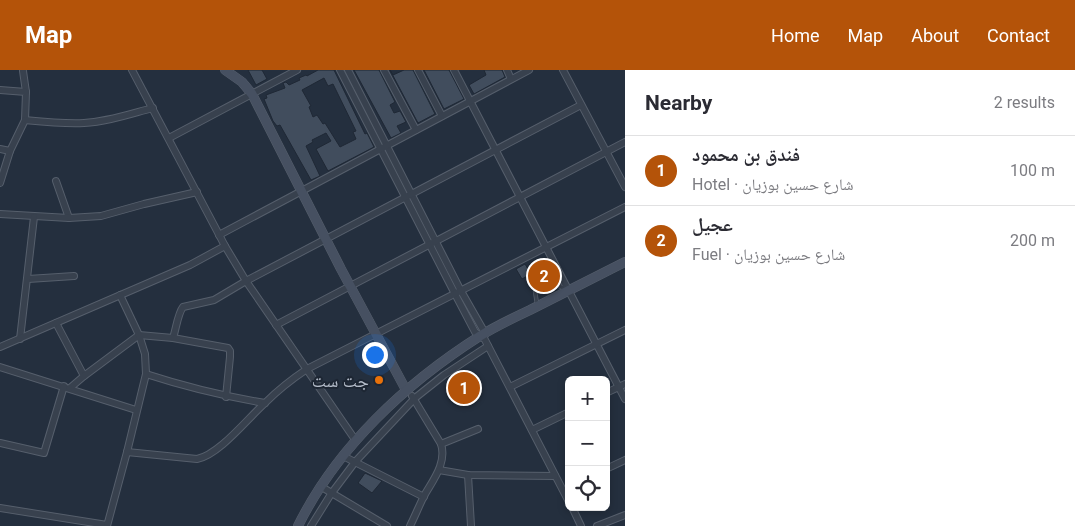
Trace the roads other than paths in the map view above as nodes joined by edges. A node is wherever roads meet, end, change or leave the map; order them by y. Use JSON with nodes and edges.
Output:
{"nodes":[{"id":1,"x":132,"y":70,"type":"edge"},
{"id":2,"x":226,"y":70,"type":"edge"},
{"id":3,"x":236,"y":70,"type":"edge"},
{"id":4,"x":297,"y":70,"type":"edge"},
{"id":5,"x":340,"y":70,"type":"edge"},
{"id":6,"x":348,"y":70,"type":"edge"},
{"id":7,"x":384,"y":70,"type":"edge"},
{"id":8,"x":418,"y":70,"type":"edge"},
{"id":9,"x":454,"y":70,"type":"edge"},
{"id":10,"x":507,"y":70,"type":"edge"},
{"id":11,"x":529,"y":70,"type":"edge"},
{"id":12,"x":563,"y":70,"type":"edge"},
{"id":13,"x":23,"y":71,"type":"edge"},
{"id":14,"x":512,"y":80,"type":"junction"},
{"id":15,"x":242,"y":82,"type":"junction"},
{"id":16,"x":0,"y":90,"type":"edge"},
{"id":17,"x":26,"y":92,"type":"junction"},
{"id":18,"x":252,"y":94,"type":"junction"},
{"id":19,"x":470,"y":102,"type":"junction"},
{"id":20,"x":581,"y":105,"type":"junction"},
{"id":21,"x":152,"y":108,"type":"junction"},
{"id":22,"x":442,"y":116,"type":"junction"},
{"id":23,"x":25,"y":120,"type":"junction"},
{"id":24,"x":416,"y":130,"type":"junction"},
{"id":25,"x":168,"y":138,"type":"junction"},
{"id":26,"x":625,"y":142,"type":"edge"},
{"id":27,"x":384,"y":148,"type":"junction"},
{"id":28,"x":495,"y":149,"type":"junction"},
{"id":29,"x":0,"y":150,"type":"edge"},
{"id":30,"x":10,"y":151,"type":"junction"},
{"id":31,"x":606,"y":152,"type":"junction"},
{"id":32,"x":56,"y":181,"type":"dead end"},
{"id":33,"x":0,"y":183,"type":"edge"},
{"id":34,"x":625,"y":187,"type":"edge"},
{"id":35,"x":197,"y":192,"type":"junction"},
{"id":36,"x":301,"y":192,"type":"junction"},
{"id":37,"x":408,"y":195,"type":"junction"},
{"id":38,"x":520,"y":197,"type":"junction"},
{"id":39,"x":625,"y":207,"type":"edge"},
{"id":40,"x":0,"y":214,"type":"edge"},
{"id":41,"x":34,"y":217,"type":"junction"},
{"id":42,"x":69,"y":218,"type":"junction"},
{"id":43,"x":219,"y":235,"type":"junction"},
{"id":44,"x":326,"y":238,"type":"junction"},
{"id":45,"x":433,"y":242,"type":"junction"},
{"id":46,"x":225,"y":246,"type":"junction"},
{"id":47,"x":546,"y":247,"type":"junction"},
{"id":48,"x":625,"y":262,"type":"edge"},
{"id":49,"x":74,"y":276,"type":"dead end"},
{"id":50,"x":28,"y":279,"type":"junction"},
{"id":51,"x":246,"y":281,"type":"junction"},
{"id":52,"x":544,"y":282,"type":"dead end"},
{"id":53,"x":350,"y":286,"type":"junction"},
{"id":54,"x":537,"y":286,"type":"dead end"},
{"id":55,"x":569,"y":290,"type":"junction"},
{"id":56,"x":458,"y":292,"type":"junction"},
{"id":57,"x":120,"y":295,"type":"junction"},
{"id":58,"x":537,"y":306,"type":"junction"},
{"id":59,"x":56,"y":323,"type":"junction"},
{"id":60,"x":276,"y":325,"type":"junction"},
{"id":61,"x":625,"y":330,"type":"edge"},
{"id":62,"x":376,"y":334,"type":"junction"},
{"id":63,"x":139,"y":335,"type":"junction"},
{"id":64,"x":483,"y":336,"type":"junction"},
{"id":65,"x":173,"y":338,"type":"junction"},
{"id":66,"x":20,"y":339,"type":"junction"},
{"id":67,"x":597,"y":344,"type":"junction"},
{"id":68,"x":488,"y":346,"type":"junction"},
{"id":69,"x":0,"y":347,"type":"edge"},
{"id":70,"x":0,"y":367,"type":"edge"},
{"id":71,"x":307,"y":369,"type":"junction"},
{"id":72,"x":146,"y":374,"type":"junction"},
{"id":73,"x":84,"y":376,"type":"junction"},
{"id":74,"x":622,"y":386,"type":"edge"},
{"id":75,"x":67,"y":387,"type":"junction"},
{"id":76,"x":510,"y":387,"type":"junction"},
{"id":77,"x":406,"y":390,"type":"junction"},
{"id":78,"x":610,"y":392,"type":"edge"},
{"id":79,"x":226,"y":397,"type":"junction"},
{"id":80,"x":415,"y":398,"type":"junction"},
{"id":81,"x":625,"y":399,"type":"edge"},
{"id":82,"x":265,"y":403,"type":"junction"},
{"id":83,"x":136,"y":410,"type":"junction"},
{"id":84,"x":565,"y":414,"type":"edge"},
{"id":85,"x":478,"y":429,"type":"dead end"},
{"id":86,"x":532,"y":430,"type":"junction"},
{"id":87,"x":356,"y":441,"type":"junction"},
{"id":88,"x":0,"y":443,"type":"edge"},
{"id":89,"x":441,"y":444,"type":"junction"},
{"id":90,"x":127,"y":452,"type":"junction"},
{"id":91,"x":343,"y":456,"type":"junction"},
{"id":92,"x":625,"y":460,"type":"edge"},
{"id":93,"x":355,"y":462,"type":"junction"},
{"id":94,"x":610,"y":466,"type":"edge"},
{"id":95,"x":439,"y":470,"type":"junction"},
{"id":96,"x":468,"y":475,"type":"junction"},
{"id":97,"x":555,"y":476,"type":"junction"},
{"id":98,"x":320,"y":486,"type":"junction"},
{"id":99,"x":565,"y":487,"type":"edge"},
{"id":100,"x":331,"y":494,"type":"junction"},
{"id":101,"x":424,"y":497,"type":"junction"},
{"id":102,"x":0,"y":508,"type":"edge"},
{"id":103,"x":574,"y":511,"type":"edge"},
{"id":104,"x":625,"y":515,"type":"edge"},
{"id":105,"x":379,"y":524,"type":"edge"},
{"id":106,"x":107,"y":525,"type":"edge"},
{"id":107,"x":298,"y":526,"type":"edge"},
{"id":108,"x":311,"y":526,"type":"edge"},
{"id":109,"x":388,"y":526,"type":"edge"},
{"id":110,"x":410,"y":526,"type":"edge"},
{"id":111,"x":471,"y":526,"type":"edge"},
{"id":112,"x":581,"y":526,"type":"edge"},
{"id":113,"x":597,"y":526,"type":"edge"}],
"edges":[{"from":1,"to":21,"type":"street"},
{"from":2,"to":15,"type":"main road"},
{"from":3,"to":15,"type":"street"},
{"from":4,"to":18,"type":"street"},
{"from":5,"to":27,"type":"street"},
{"from":6,"to":27,"type":"street"},
{"from":7,"to":24,"type":"street"},
{"from":8,"to":22,"type":"street"},
{"from":9,"to":19,"type":"street"},
{"from":10,"to":14,"type":"street"},
{"from":11,"to":14,"type":"street"},
{"from":12,"to":20,"type":"street"},
{"from":13,"to":17,"type":"street"},
{"from":14,"to":19,"type":"street"},
{"from":15,"to":18,"type":"main road"},
{"from":16,"to":17,"type":"street"},
{"from":17,"to":23,"type":"street"},
{"from":18,"to":25,"type":"street"},
{"from":18,"to":36,"type":"main road"},
{"from":19,"to":22,"type":"street"},
{"from":19,"to":28,"type":"street"},
{"from":20,"to":28,"type":"street"},
{"from":20,"to":31,"type":"street"},
{"from":21,"to":23,"type":"street"},
{"from":21,"to":25,"type":"street"},
{"from":22,"to":24,"type":"street"},
{"from":23,"to":30,"type":"street"},
{"from":24,"to":27,"type":"street"},
{"from":25,"to":35,"type":"street"},
{"from":26,"to":31,"type":"street"},
{"from":27,"to":36,"type":"street"},
{"from":27,"to":37,"type":"street"},
{"from":28,"to":37,"type":"street"},
{"from":28,"to":38,"type":"street"},
{"from":29,"to":30,"type":"street"},
{"from":30,"to":33,"type":"street"},
{"from":31,"to":34,"type":"street"},
{"from":31,"to":38,"type":"street"},
{"from":32,"to":42,"type":"street"},
{"from":35,"to":42,"type":"street"},
{"from":35,"to":43,"type":"street"},
{"from":36,"to":43,"type":"street"},
{"from":36,"to":44,"type":"main road"},
{"from":37,"to":44,"type":"street"},
{"from":37,"to":45,"type":"street"},
{"from":38,"to":45,"type":"street"},
{"from":38,"to":47,"type":"street"},
{"from":39,"to":47,"type":"street"},
{"from":40,"to":41,"type":"street"},
{"from":41,"to":42,"type":"street"},
{"from":41,"to":50,"type":"street"},
{"from":43,"to":46,"type":"street"},
{"from":44,"to":51,"type":"street"},
{"from":44,"to":53,"type":"main road"},
{"from":45,"to":53,"type":"street"},
{"from":45,"to":56,"type":"street"},
{"from":46,"to":51,"type":"street"},
{"from":46,"to":57,"type":"street"},
{"from":47,"to":55,"type":"street"},
{"from":47,"to":56,"type":"street"},
{"from":48,"to":55,"type":"main road"},
{"from":49,"to":50,"type":"street"},
{"from":50,"to":66,"type":"street"},
{"from":51,"to":60,"type":"street"},
{"from":51,"to":65,"type":"street"},
{"from":52,"to":55,"type":"lane"},
{"from":53,"to":60,"type":"street"},
{"from":53,"to":62,"type":"main road"},
{"from":54,"to":58,"type":"lane"},
{"from":55,"to":58,"type":"main road"},
{"from":55,"to":67,"type":"street"},
{"from":56,"to":62,"type":"street"},
{"from":56,"to":64,"type":"street"},
{"from":57,"to":59,"type":"street"},
{"from":57,"to":63,"type":"street"},
{"from":58,"to":64,"type":"main road"},
{"from":59,"to":66,"type":"street"},
{"from":59,"to":73,"type":"street"},
{"from":60,"to":71,"type":"street"},
{"from":61,"to":67,"type":"street"},
{"from":62,"to":71,"type":"street"},
{"from":62,"to":77,"type":"main road"},
{"from":63,"to":65,"type":"street"},
{"from":63,"to":72,"type":"street"},
{"from":63,"to":73,"type":"street"},
{"from":64,"to":68,"type":"street"},
{"from":64,"to":77,"type":"main road"},
{"from":65,"to":79,"type":"street"},
{"from":66,"to":69,"type":"street"},
{"from":67,"to":74,"type":"street"},
{"from":67,"to":76,"type":"street"},
{"from":68,"to":76,"type":"street"},
{"from":68,"to":80,"type":"street"},
{"from":70,"to":75,"type":"street"},
{"from":71,"to":82,"type":"street"},
{"from":71,"to":87,"type":"street"},
{"from":72,"to":79,"type":"street"},
{"from":72,"to":83,"type":"street"},
{"from":73,"to":75,"type":"street"},
{"from":74,"to":78,"type":"street"},
{"from":74,"to":81,"type":"street"},
{"from":75,"to":83,"type":"street"},
{"from":75,"to":88,"type":"street"},
{"from":76,"to":86,"type":"street"},
{"from":77,"to":80,"type":"street"},
{"from":77,"to":87,"type":"main road"},
{"from":79,"to":82,"type":"street"},
{"from":80,"to":89,"type":"street"},
{"from":80,"to":93,"type":"street"},
{"from":82,"to":90,"type":"street"},
{"from":83,"to":90,"type":"street"},
{"from":84,"to":86,"type":"street"},
{"from":85,"to":89,"type":"street"},
{"from":86,"to":97,"type":"street"},
{"from":87,"to":91,"type":"main road"},
{"from":89,"to":95,"type":"street"},
{"from":90,"to":106,"type":"street"},
{"from":91,"to":93,"type":"street"},
{"from":91,"to":98,"type":"main road"},
{"from":92,"to":94,"type":"street"},
{"from":93,"to":100,"type":"street"},
{"from":93,"to":101,"type":"street"},
{"from":95,"to":96,"type":"street"},
{"from":95,"to":101,"type":"street"},
{"from":96,"to":97,"type":"street"},
{"from":96,"to":111,"type":"street"},
{"from":97,"to":99,"type":"street"},
{"from":98,"to":100,"type":"street"},
{"from":98,"to":107,"type":"main road"},
{"from":100,"to":105,"type":"street"},
{"from":100,"to":108,"type":"street"},
{"from":101,"to":110,"type":"street"},
{"from":102,"to":106,"type":"street"},
{"from":103,"to":112,"type":"street"},
{"from":104,"to":113,"type":"street"},
{"from":105,"to":109,"type":"street"}]}
